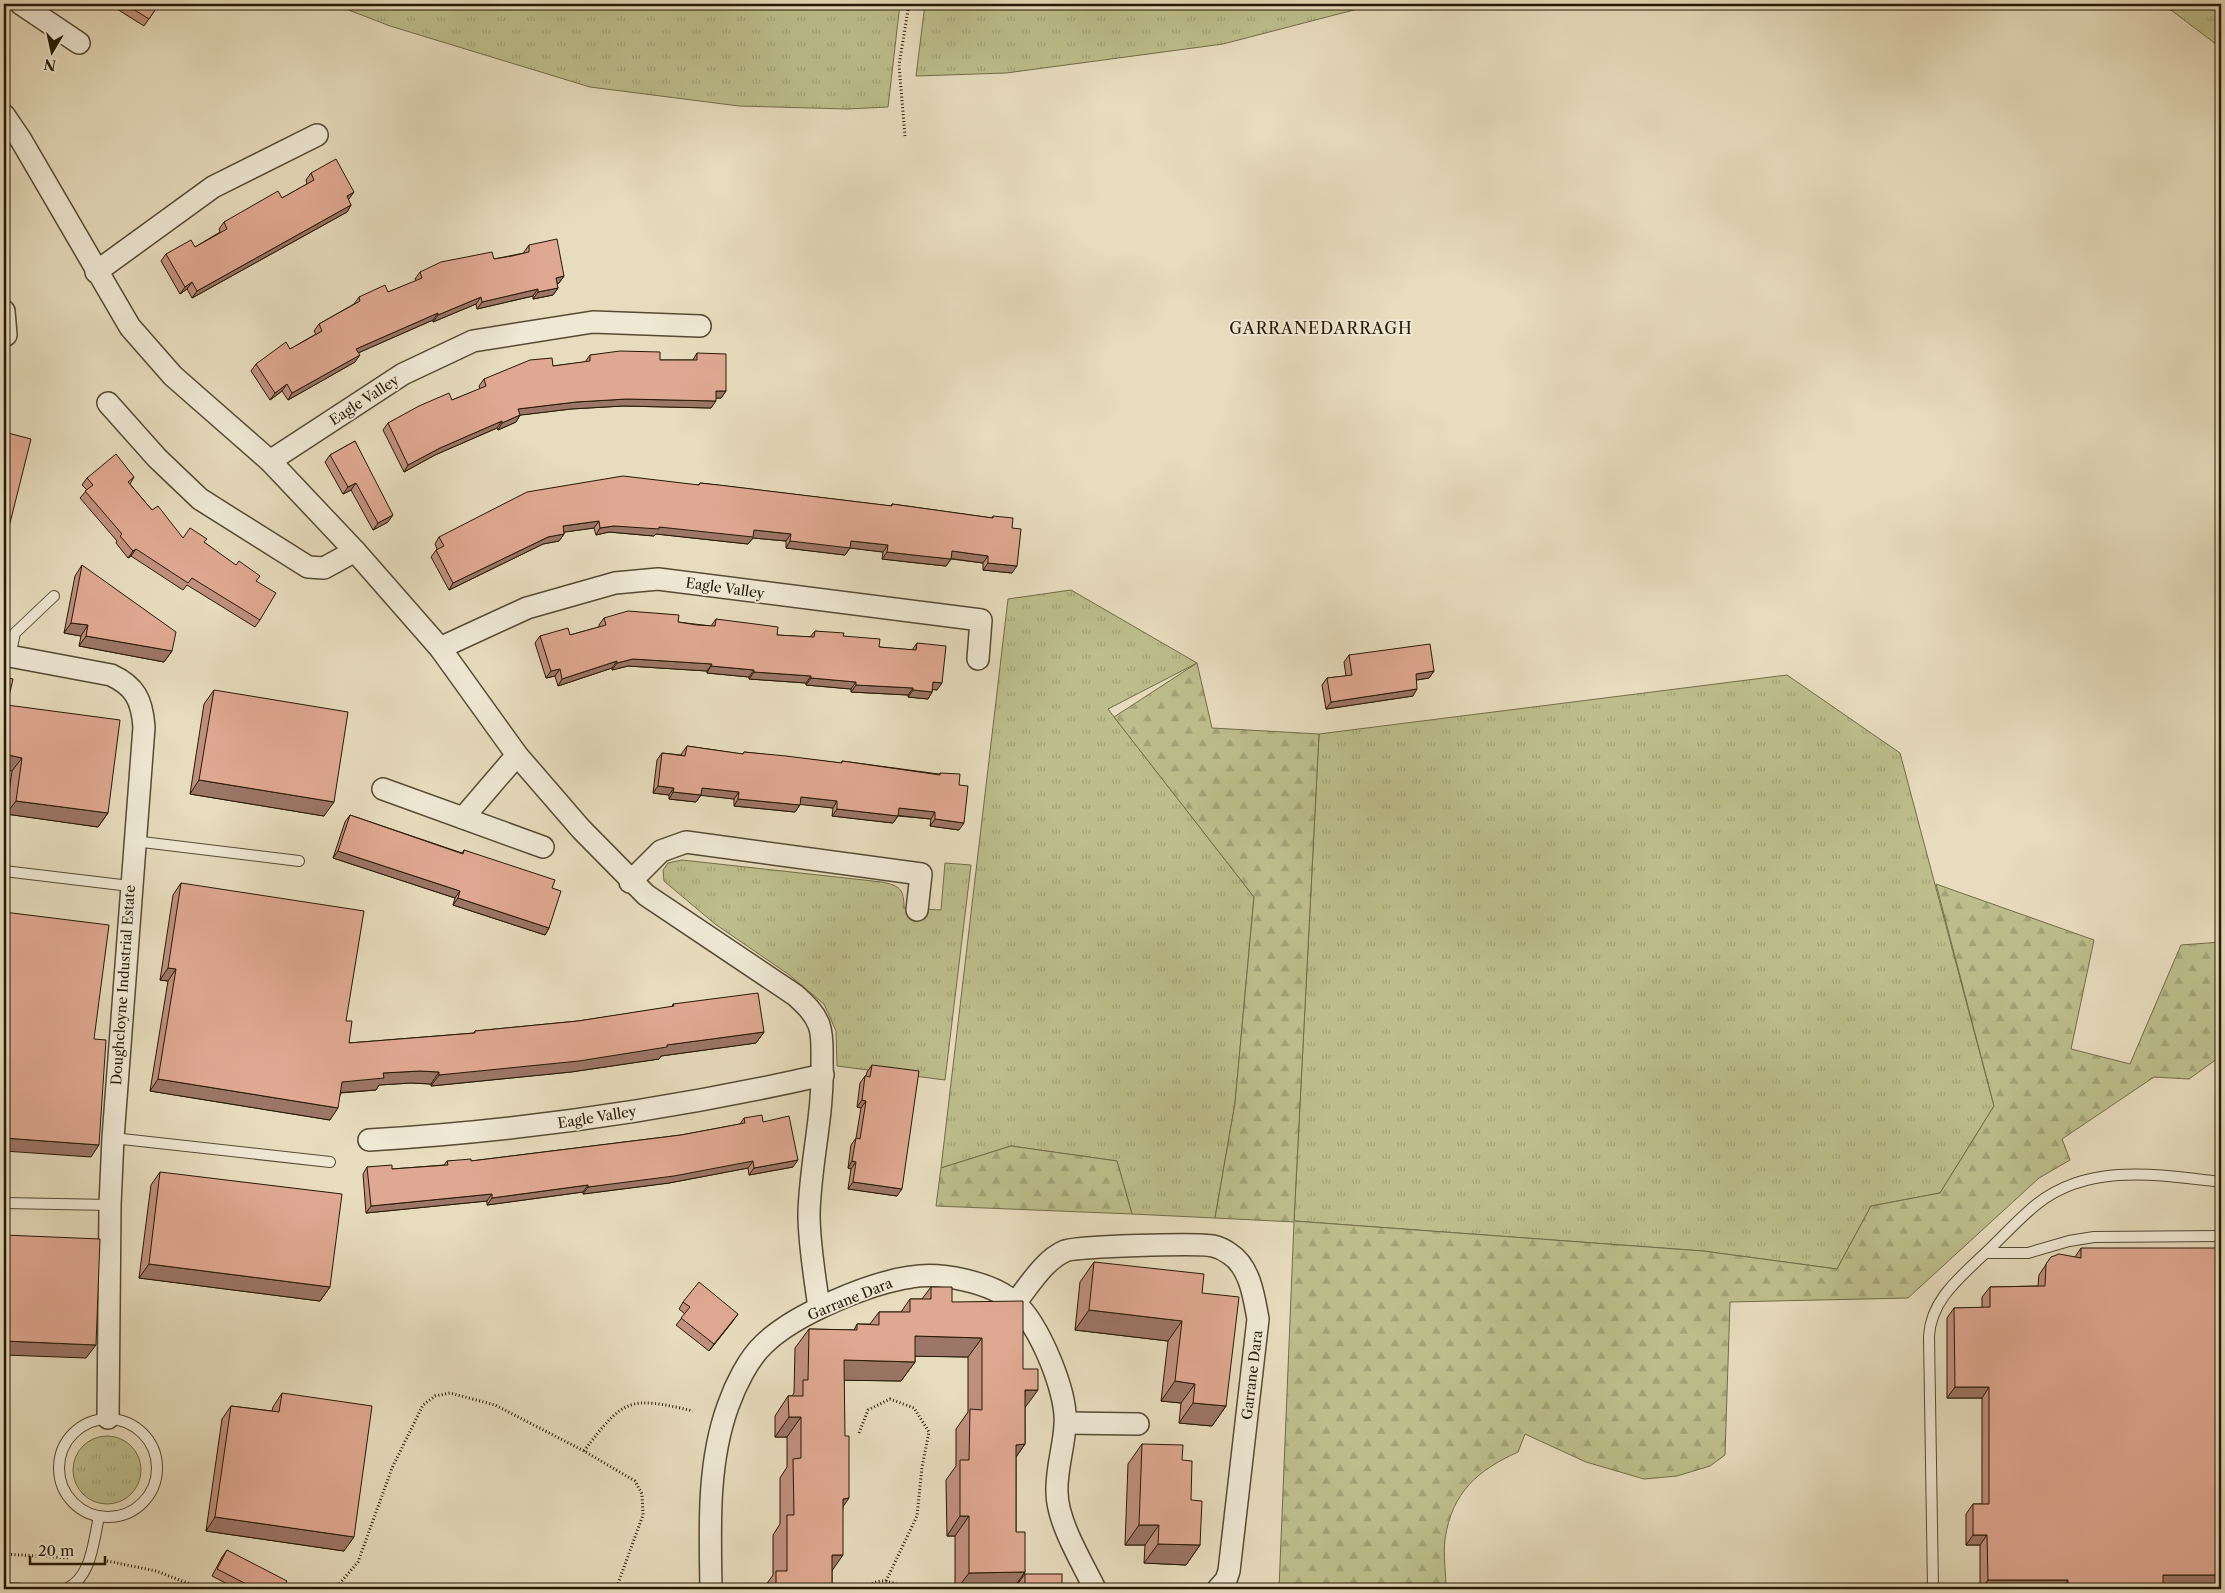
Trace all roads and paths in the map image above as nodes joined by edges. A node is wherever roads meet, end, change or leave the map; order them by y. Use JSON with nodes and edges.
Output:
{"nodes":[{"id":1,"x":22,"y":4,"type":"edge"},
{"id":2,"x":909,"y":4,"type":"edge"},
{"id":3,"x":79,"y":43,"type":"dead end"},
{"id":4,"x":4,"y":115,"type":"edge"},
{"id":5,"x":317,"y":135,"type":"dead end"},
{"id":6,"x":905,"y":136,"type":"dead end"},
{"id":7,"x":96,"y":272,"type":"junction"},
{"id":8,"x":4,"y":311,"type":"edge"},
{"id":9,"x":700,"y":326,"type":"dead end"},
{"id":10,"x":6,"y":335,"type":"dead end"},
{"id":11,"x":108,"y":402,"type":"dead end"},
{"id":12,"x":270,"y":461,"type":"junction"},
{"id":13,"x":355,"y":550,"type":"junction"},
{"id":14,"x":54,"y":596,"type":"dead end"},
{"id":15,"x":440,"y":648,"type":"junction"},
{"id":16,"x":7,"y":655,"type":"edge"},
{"id":17,"x":978,"y":658,"type":"dead end"},
{"id":18,"x":517,"y":755,"type":"junction"},
{"id":19,"x":383,"y":789,"type":"dead end"},
{"id":20,"x":464,"y":818,"type":"junction"},
{"id":21,"x":134,"y":841,"type":"junction"},
{"id":22,"x":543,"y":847,"type":"dead end"},
{"id":23,"x":299,"y":861,"type":"dead end"},
{"id":24,"x":4,"y":871,"type":"edge"},
{"id":25,"x":630,"y":882,"type":"junction"},
{"id":26,"x":130,"y":886,"type":"junction"},
{"id":27,"x":918,"y":910,"type":"dead end"},
{"id":28,"x":823,"y":1075,"type":"junction"},
{"id":29,"x":113,"y":1138,"type":"junction"},
{"id":30,"x":369,"y":1140,"type":"dead end"},
{"id":31,"x":330,"y":1162,"type":"dead end"},
{"id":32,"x":2221,"y":1182,"type":"edge"},
{"id":33,"x":4,"y":1203,"type":"edge"},
{"id":34,"x":110,"y":1205,"type":"junction"},
{"id":35,"x":2221,"y":1236,"type":"edge"},
{"id":36,"x":1986,"y":1253,"type":"junction"},
{"id":37,"x":1015,"y":1303,"type":"junction"},
{"id":38,"x":819,"y":1308,"type":"junction"},
{"id":39,"x":693,"y":1411,"type":"dead end"},
{"id":40,"x":108,"y":1418,"type":"junction"},
{"id":41,"x":1066,"y":1423,"type":"junction"},
{"id":42,"x":1138,"y":1424,"type":"dead end"},
{"id":43,"x":859,"y":1433,"type":"dead end"},
{"id":44,"x":584,"y":1451,"type":"junction"},
{"id":45,"x":99,"y":1517,"type":"junction"},
{"id":46,"x":886,"y":1582,"type":"junction"},
{"id":47,"x":4,"y":1588,"type":"edge"},
{"id":48,"x":23,"y":1589,"type":"edge"},
{"id":49,"x":66,"y":1589,"type":"edge"},
{"id":50,"x":335,"y":1589,"type":"edge"},
{"id":51,"x":616,"y":1589,"type":"edge"},
{"id":52,"x":711,"y":1589,"type":"edge"},
{"id":53,"x":863,"y":1589,"type":"edge"},
{"id":54,"x":907,"y":1589,"type":"edge"},
{"id":55,"x":1095,"y":1589,"type":"edge"},
{"id":56,"x":1218,"y":1589,"type":"edge"},
{"id":57,"x":1933,"y":1589,"type":"edge"}],
"edges":[{"from":1,"to":3,"type":"street"},
{"from":2,"to":6,"type":"path"},
{"from":4,"to":7,"type":"street"},
{"from":5,"to":7,"type":"street"},
{"from":7,"to":12,"type":"street"},
{"from":8,"to":10,"type":"street"},
{"from":9,"to":12,"type":"street","name":"Eagle Valley"},
{"from":11,"to":13,"type":"street"},
{"from":12,"to":13,"type":"street"},
{"from":13,"to":15,"type":"street"},
{"from":14,"to":16,"type":"lane"},
{"from":15,"to":17,"type":"street","name":"Eagle Valley"},
{"from":15,"to":18,"type":"street"},
{"from":16,"to":21,"type":"street","name":"Doughcloyne Industrial Estate"},
{"from":18,"to":20,"type":"street"},
{"from":18,"to":25,"type":"street"},
{"from":19,"to":20,"type":"street"},
{"from":20,"to":22,"type":"street"},
{"from":21,"to":23,"type":"lane"},
{"from":21,"to":26,"type":"street","name":"Doughcloyne Industrial Estate"},
{"from":24,"to":26,"type":"lane"},
{"from":25,"to":27,"type":"street"},
{"from":25,"to":28,"type":"street"},
{"from":26,"to":29,"type":"street","name":"Doughcloyne Industrial Estate"},
{"from":28,"to":30,"type":"street","name":"Eagle Valley"},
{"from":28,"to":38,"type":"street"},
{"from":29,"to":31,"type":"lane"},
{"from":29,"to":34,"type":"street","name":"Doughcloyne Industrial Estate"},
{"from":32,"to":36,"type":"lane"},
{"from":33,"to":34,"type":"lane"},
{"from":34,"to":40,"type":"street","name":"Doughcloyne Industrial Estate"},
{"from":35,"to":36,"type":"lane"},
{"from":36,"to":57,"type":"lane"},
{"from":37,"to":38,"type":"street","name":"Garrane Dara"},
{"from":37,"to":41,"type":"street","name":"Garrane Dara"},
{"from":37,"to":56,"type":"street","name":"Garrane Dara"},
{"from":38,"to":52,"type":"street","name":"Garrane Dara"},
{"from":39,"to":44,"type":"path"},
{"from":40,"to":45,"type":"lane"},
{"from":40,"to":45,"type":"lane"},
{"from":41,"to":42,"type":"street"},
{"from":41,"to":55,"type":"street","name":"Garrane Dara"},
{"from":43,"to":46,"type":"path"},
{"from":44,"to":50,"type":"path"},
{"from":44,"to":51,"type":"path"},
{"from":45,"to":49,"type":"lane"},
{"from":46,"to":53,"type":"path"},
{"from":46,"to":54,"type":"path"},
{"from":47,"to":48,"type":"lane"}]}
